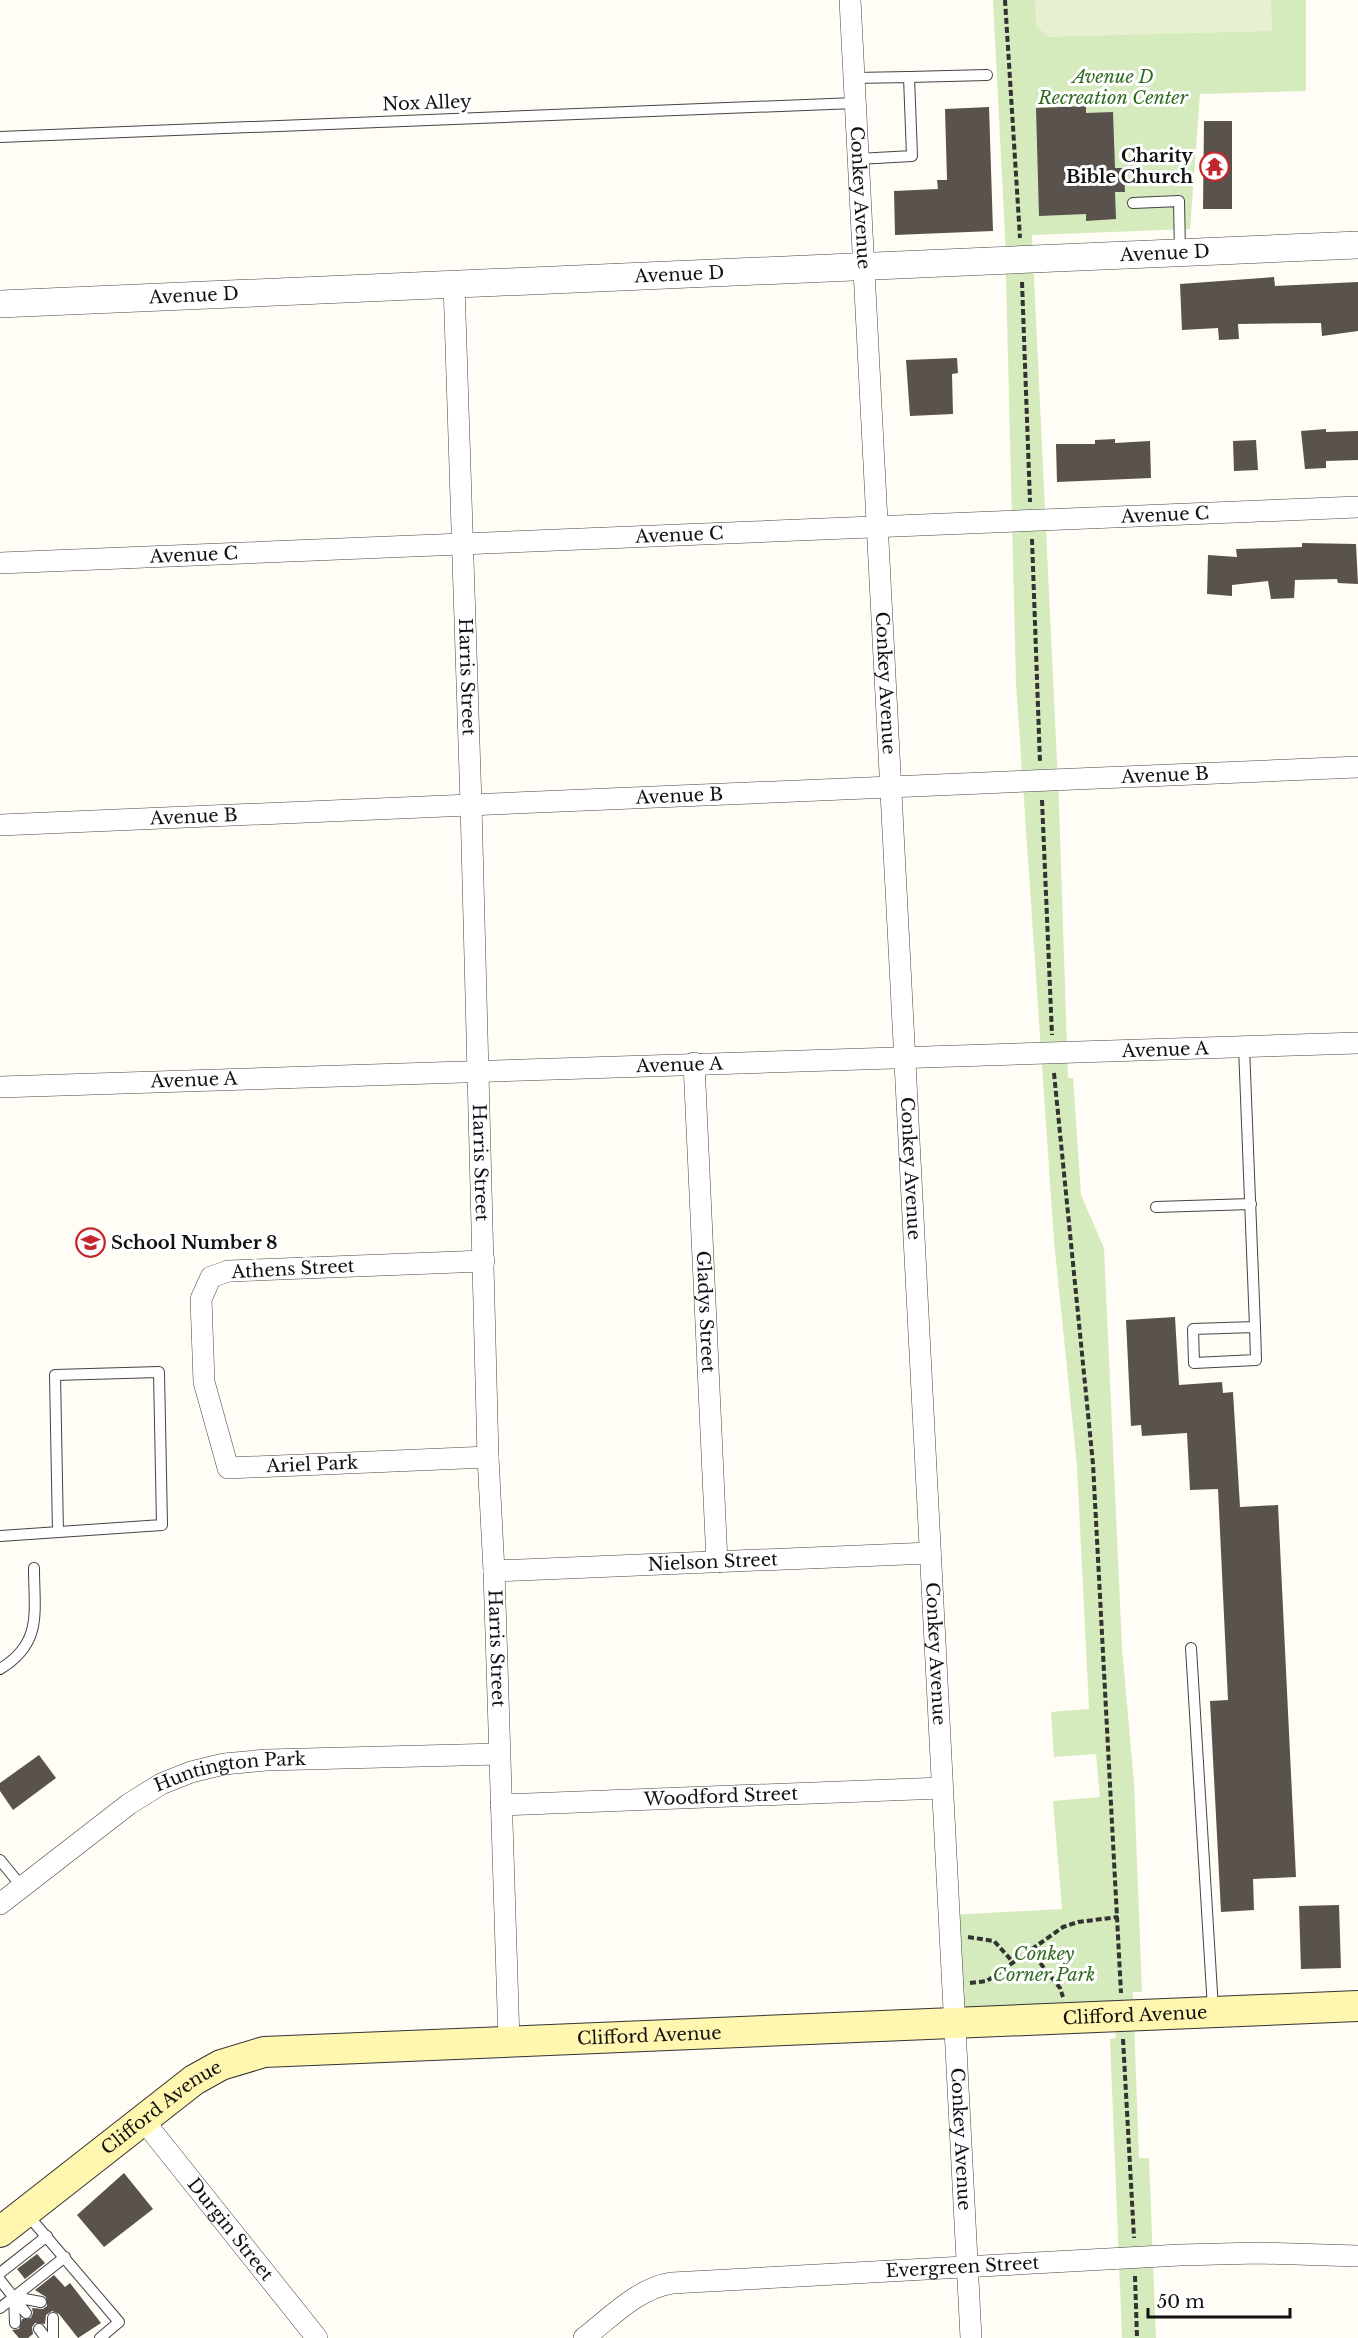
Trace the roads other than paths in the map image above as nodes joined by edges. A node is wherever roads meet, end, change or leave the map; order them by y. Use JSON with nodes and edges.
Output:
{"nodes":[{"id":1,"x":850,"y":0,"type":"edge"},
{"id":2,"x":987,"y":75,"type":"dead end"},
{"id":3,"x":909,"y":77,"type":"junction"},
{"id":4,"x":854,"y":78,"type":"junction"},
{"id":5,"x":855,"y":103,"type":"junction"},
{"id":6,"x":0,"y":137,"type":"edge"},
{"id":7,"x":858,"y":159,"type":"junction"},
{"id":8,"x":1133,"y":202,"type":"dead end"},
{"id":9,"x":1358,"y":245,"type":"edge"},
{"id":10,"x":1180,"y":252,"type":"junction"},
{"id":11,"x":864,"y":267,"type":"junction"},
{"id":12,"x":454,"y":284,"type":"junction"},
{"id":13,"x":0,"y":304,"type":"edge"},
{"id":14,"x":1358,"y":507,"type":"edge"},
{"id":15,"x":877,"y":526,"type":"junction"},
{"id":16,"x":463,"y":544,"type":"junction"},
{"id":17,"x":0,"y":563,"type":"edge"},
{"id":18,"x":1358,"y":767,"type":"edge"},
{"id":19,"x":891,"y":787,"type":"junction"},
{"id":20,"x":471,"y":804,"type":"junction"},
{"id":21,"x":0,"y":825,"type":"edge"},
{"id":22,"x":1358,"y":1043,"type":"edge"},
{"id":23,"x":1244,"y":1047,"type":"junction"},
{"id":24,"x":904,"y":1056,"type":"junction"},
{"id":25,"x":694,"y":1063,"type":"junction"},
{"id":26,"x":478,"y":1069,"type":"junction"},
{"id":27,"x":0,"y":1086,"type":"edge"},
{"id":28,"x":1251,"y":1204,"type":"junction"},
{"id":29,"x":1156,"y":1207,"type":"dead end"},
{"id":30,"x":484,"y":1260,"type":"junction"},
{"id":31,"x":1255,"y":1327,"type":"junction"},
{"id":32,"x":204,"y":1382,"type":"joint"},
{"id":33,"x":488,"y":1457,"type":"junction"},
{"id":34,"x":58,"y":1532,"type":"junction"},
{"id":35,"x":0,"y":1536,"type":"edge"},
{"id":36,"x":930,"y":1553,"type":"junction"},
{"id":37,"x":717,"y":1562,"type":"junction"},
{"id":38,"x":34,"y":1568,"type":"dead end"},
{"id":39,"x":495,"y":1571,"type":"junction"},
{"id":40,"x":1191,"y":1648,"type":"dead end"},
{"id":41,"x":0,"y":1669,"type":"edge"},
{"id":42,"x":499,"y":1754,"type":"junction"},
{"id":43,"x":942,"y":1788,"type":"junction"},
{"id":44,"x":501,"y":1805,"type":"junction"},
{"id":45,"x":0,"y":1860,"type":"edge"},
{"id":46,"x":22,"y":1887,"type":"junction"},
{"id":47,"x":0,"y":1904,"type":"edge"},
{"id":48,"x":1358,"y":2006,"type":"edge"},
{"id":49,"x":1214,"y":2012,"type":"junction"},
{"id":50,"x":954,"y":2023,"type":"junction"},
{"id":51,"x":509,"y":2041,"type":"junction"},
{"id":52,"x":142,"y":2120,"type":"junction"},
{"id":53,"x":26,"y":2212,"type":"junction"},
{"id":54,"x":0,"y":2232,"type":"edge"},
{"id":55,"x":47,"y":2236,"type":"junction"},
{"id":56,"x":1358,"y":2256,"type":"edge"},
{"id":57,"x":65,"y":2257,"type":"junction"},
{"id":58,"x":967,"y":2266,"type":"junction"},
{"id":59,"x":0,"y":2273,"type":"edge"},
{"id":60,"x":0,"y":2280,"type":"edge"},
{"id":61,"x":14,"y":2297,"type":"junction"},
{"id":62,"x":40,"y":2302,"type":"dead end"},
{"id":63,"x":0,"y":2308,"type":"edge"},
{"id":64,"x":26,"y":2313,"type":"dead end"},
{"id":65,"x":53,"y":2318,"type":"dead end"},
{"id":66,"x":15,"y":2323,"type":"dead end"},
{"id":67,"x":53,"y":2338,"type":"edge"},
{"id":68,"x":100,"y":2338,"type":"edge"},
{"id":69,"x":317,"y":2338,"type":"edge"},
{"id":70,"x":584,"y":2338,"type":"edge"},
{"id":71,"x":971,"y":2338,"type":"edge"}],
"edges":[{"from":1,"to":4,"type":"street","name":"Conkey Avenue"},
{"from":2,"to":3,"type":"lane"},
{"from":3,"to":4,"type":"lane"},
{"from":3,"to":7,"type":"lane"},
{"from":4,"to":5,"type":"street","name":"Conkey Avenue"},
{"from":5,"to":6,"type":"lane","name":"Nox Alley"},
{"from":5,"to":7,"type":"street","name":"Conkey Avenue"},
{"from":7,"to":11,"type":"street","name":"Conkey Avenue"},
{"from":8,"to":10,"type":"lane"},
{"from":9,"to":10,"type":"street","name":"Avenue D"},
{"from":10,"to":11,"type":"street","name":"Avenue D"},
{"from":11,"to":12,"type":"street","name":"Avenue D"},
{"from":11,"to":15,"type":"street","name":"Conkey Avenue"},
{"from":12,"to":13,"type":"street","name":"Avenue D"},
{"from":12,"to":16,"type":"street","name":"Harris Street"},
{"from":14,"to":15,"type":"street","name":"Avenue C"},
{"from":15,"to":16,"type":"street","name":"Avenue C"},
{"from":15,"to":19,"type":"street","name":"Conkey Avenue"},
{"from":16,"to":17,"type":"street","name":"Avenue C"},
{"from":16,"to":20,"type":"street","name":"Harris Street"},
{"from":18,"to":19,"type":"street","name":"Avenue B"},
{"from":19,"to":20,"type":"street","name":"Avenue B"},
{"from":19,"to":24,"type":"street","name":"Conkey Avenue"},
{"from":20,"to":21,"type":"street","name":"Avenue B"},
{"from":20,"to":26,"type":"street","name":"Harris Street"},
{"from":22,"to":23,"type":"street","name":"Avenue A"},
{"from":23,"to":24,"type":"street","name":"Avenue A"},
{"from":23,"to":28,"type":"lane"},
{"from":24,"to":25,"type":"street","name":"Avenue A"},
{"from":24,"to":36,"type":"street","name":"Conkey Avenue"},
{"from":25,"to":26,"type":"street","name":"Avenue A"},
{"from":25,"to":37,"type":"street","name":"Gladys Street"},
{"from":26,"to":27,"type":"street","name":"Avenue A"},
{"from":26,"to":30,"type":"street","name":"Harris Street"},
{"from":28,"to":29,"type":"lane"},
{"from":28,"to":31,"type":"lane"},
{"from":30,"to":32,"type":"street","name":"Athens Street"},
{"from":30,"to":33,"type":"street","name":"Harris Street"},
{"from":31,"to":31,"type":"lane"},
{"from":32,"to":33,"type":"street","name":"Ariel Park"},
{"from":33,"to":39,"type":"street","name":"Harris Street"},
{"from":34,"to":34,"type":"lane"},
{"from":34,"to":35,"type":"lane"},
{"from":36,"to":37,"type":"street","name":"Nielson Street"},
{"from":36,"to":43,"type":"street","name":"Conkey Avenue"},
{"from":37,"to":39,"type":"street","name":"Nielson Street"},
{"from":38,"to":41,"type":"lane"},
{"from":39,"to":42,"type":"street","name":"Harris Street"},
{"from":40,"to":49,"type":"lane"},
{"from":42,"to":44,"type":"street","name":"Harris Street"},
{"from":42,"to":46,"type":"street","name":"Huntington Park"},
{"from":43,"to":44,"type":"street","name":"Woodford Street"},
{"from":43,"to":50,"type":"street","name":"Conkey Avenue"},
{"from":44,"to":51,"type":"street","name":"Harris Street"},
{"from":45,"to":46,"type":"lane"},
{"from":46,"to":47,"type":"street","name":"Huntington Park"},
{"from":48,"to":49,"type":"main road","name":"Clifford Avenue"},
{"from":49,"to":50,"type":"main road","name":"Clifford Avenue"},
{"from":50,"to":51,"type":"main road","name":"Clifford Avenue"},
{"from":50,"to":58,"type":"street","name":"Conkey Avenue"},
{"from":51,"to":52,"type":"main road","name":"Clifford Avenue"},
{"from":52,"to":53,"type":"main road","name":"Clifford Avenue"},
{"from":52,"to":69,"type":"street","name":"Durgin Street"},
{"from":53,"to":54,"type":"main road","name":"Clifford Avenue"},
{"from":53,"to":55,"type":"lane"},
{"from":55,"to":57,"type":"lane"},
{"from":55,"to":59,"type":"lane"},
{"from":56,"to":58,"type":"street","name":"Evergreen Street"},
{"from":57,"to":61,"type":"lane"},
{"from":57,"to":68,"type":"lane"},
{"from":58,"to":70,"type":"street","name":"Evergreen Street"},
{"from":58,"to":71,"type":"street","name":"Conkey Avenue"},
{"from":60,"to":61,"type":"lane"},
{"from":61,"to":62,"type":"lane"},
{"from":61,"to":63,"type":"lane"},
{"from":61,"to":64,"type":"lane"},
{"from":61,"to":66,"type":"lane"},
{"from":65,"to":67,"type":"lane"}]}
